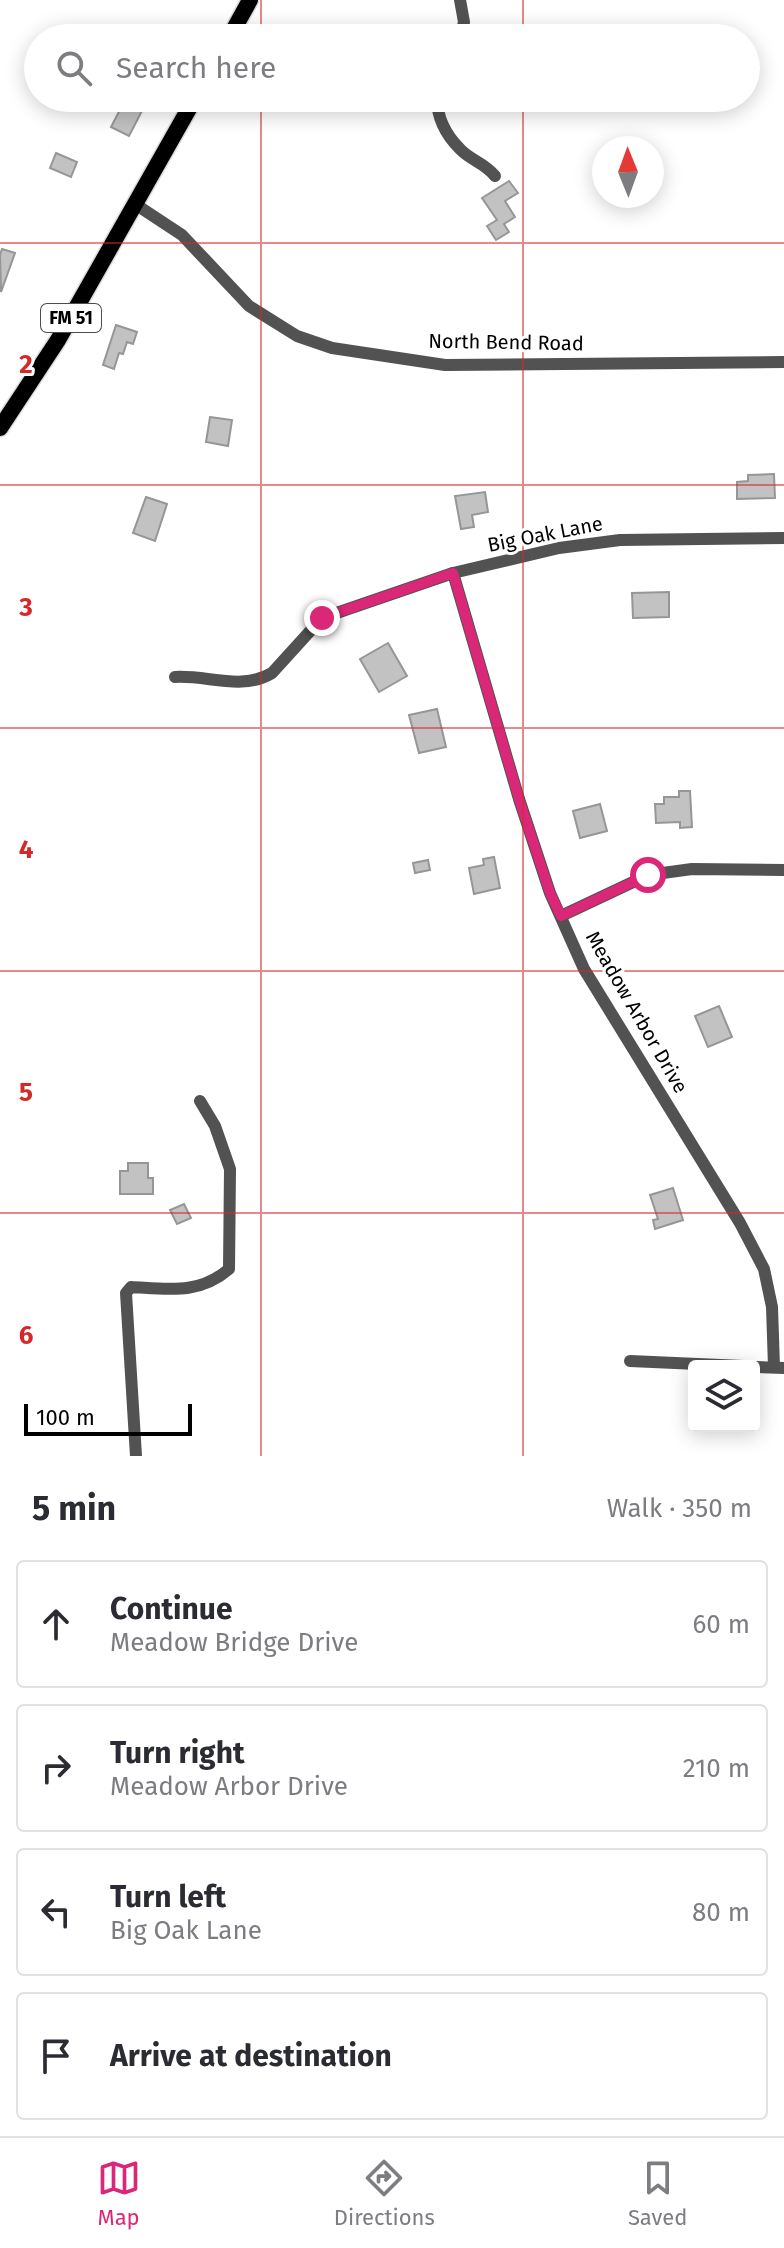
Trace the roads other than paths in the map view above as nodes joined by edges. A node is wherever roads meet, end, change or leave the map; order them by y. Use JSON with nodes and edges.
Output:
{"nodes":[{"id":1,"x":250,"y":0,"type":"edge"},
{"id":2,"x":462,"y":0,"type":"edge"},
{"id":3,"x":237,"y":24,"type":"edge"},
{"id":4,"x":464,"y":24,"type":"edge"},
{"id":5,"x":187,"y":112,"type":"edge"},
{"id":6,"x":437,"y":112,"type":"edge"},
{"id":7,"x":495,"y":176,"type":"dead end"},
{"id":8,"x":135,"y":204,"type":"junction"},
{"id":9,"x":784,"y":362,"type":"edge"},
{"id":10,"x":0,"y":428,"type":"edge"},
{"id":11,"x":784,"y":538,"type":"edge"},
{"id":12,"x":453,"y":573,"type":"junction"},
{"id":13,"x":175,"y":677,"type":"dead end"},
{"id":14,"x":784,"y":870,"type":"edge"},
{"id":15,"x":561,"y":916,"type":"junction"},
{"id":16,"x":200,"y":1101,"type":"dead end"},
{"id":17,"x":630,"y":1361,"type":"dead end"},
{"id":18,"x":688,"y":1364,"type":"edge"},
{"id":19,"x":779,"y":1368,"type":"edge"},
{"id":20,"x":136,"y":1456,"type":"edge"}],
"edges":[{"from":1,"to":3,"type":"main road"},
{"from":2,"to":4,"type":"street"},
{"from":5,"to":8,"type":"main road","number":"FM 51"},
{"from":6,"to":7,"type":"street"},
{"from":8,"to":9,"type":"street","name":"North Bend Road"},
{"from":8,"to":10,"type":"main road","number":"FM 51"},
{"from":11,"to":12,"type":"street","name":"Big Oak Lane"},
{"from":12,"to":13,"type":"street","name":"Big Oak Lane"},
{"from":12,"to":15,"type":"street","name":"Meadow Arbor Drive"},
{"from":14,"to":15,"type":"street"},
{"from":15,"to":19,"type":"street","name":"Meadow Arbor Drive"},
{"from":16,"to":20,"type":"street"},
{"from":17,"to":18,"type":"street"}]}
